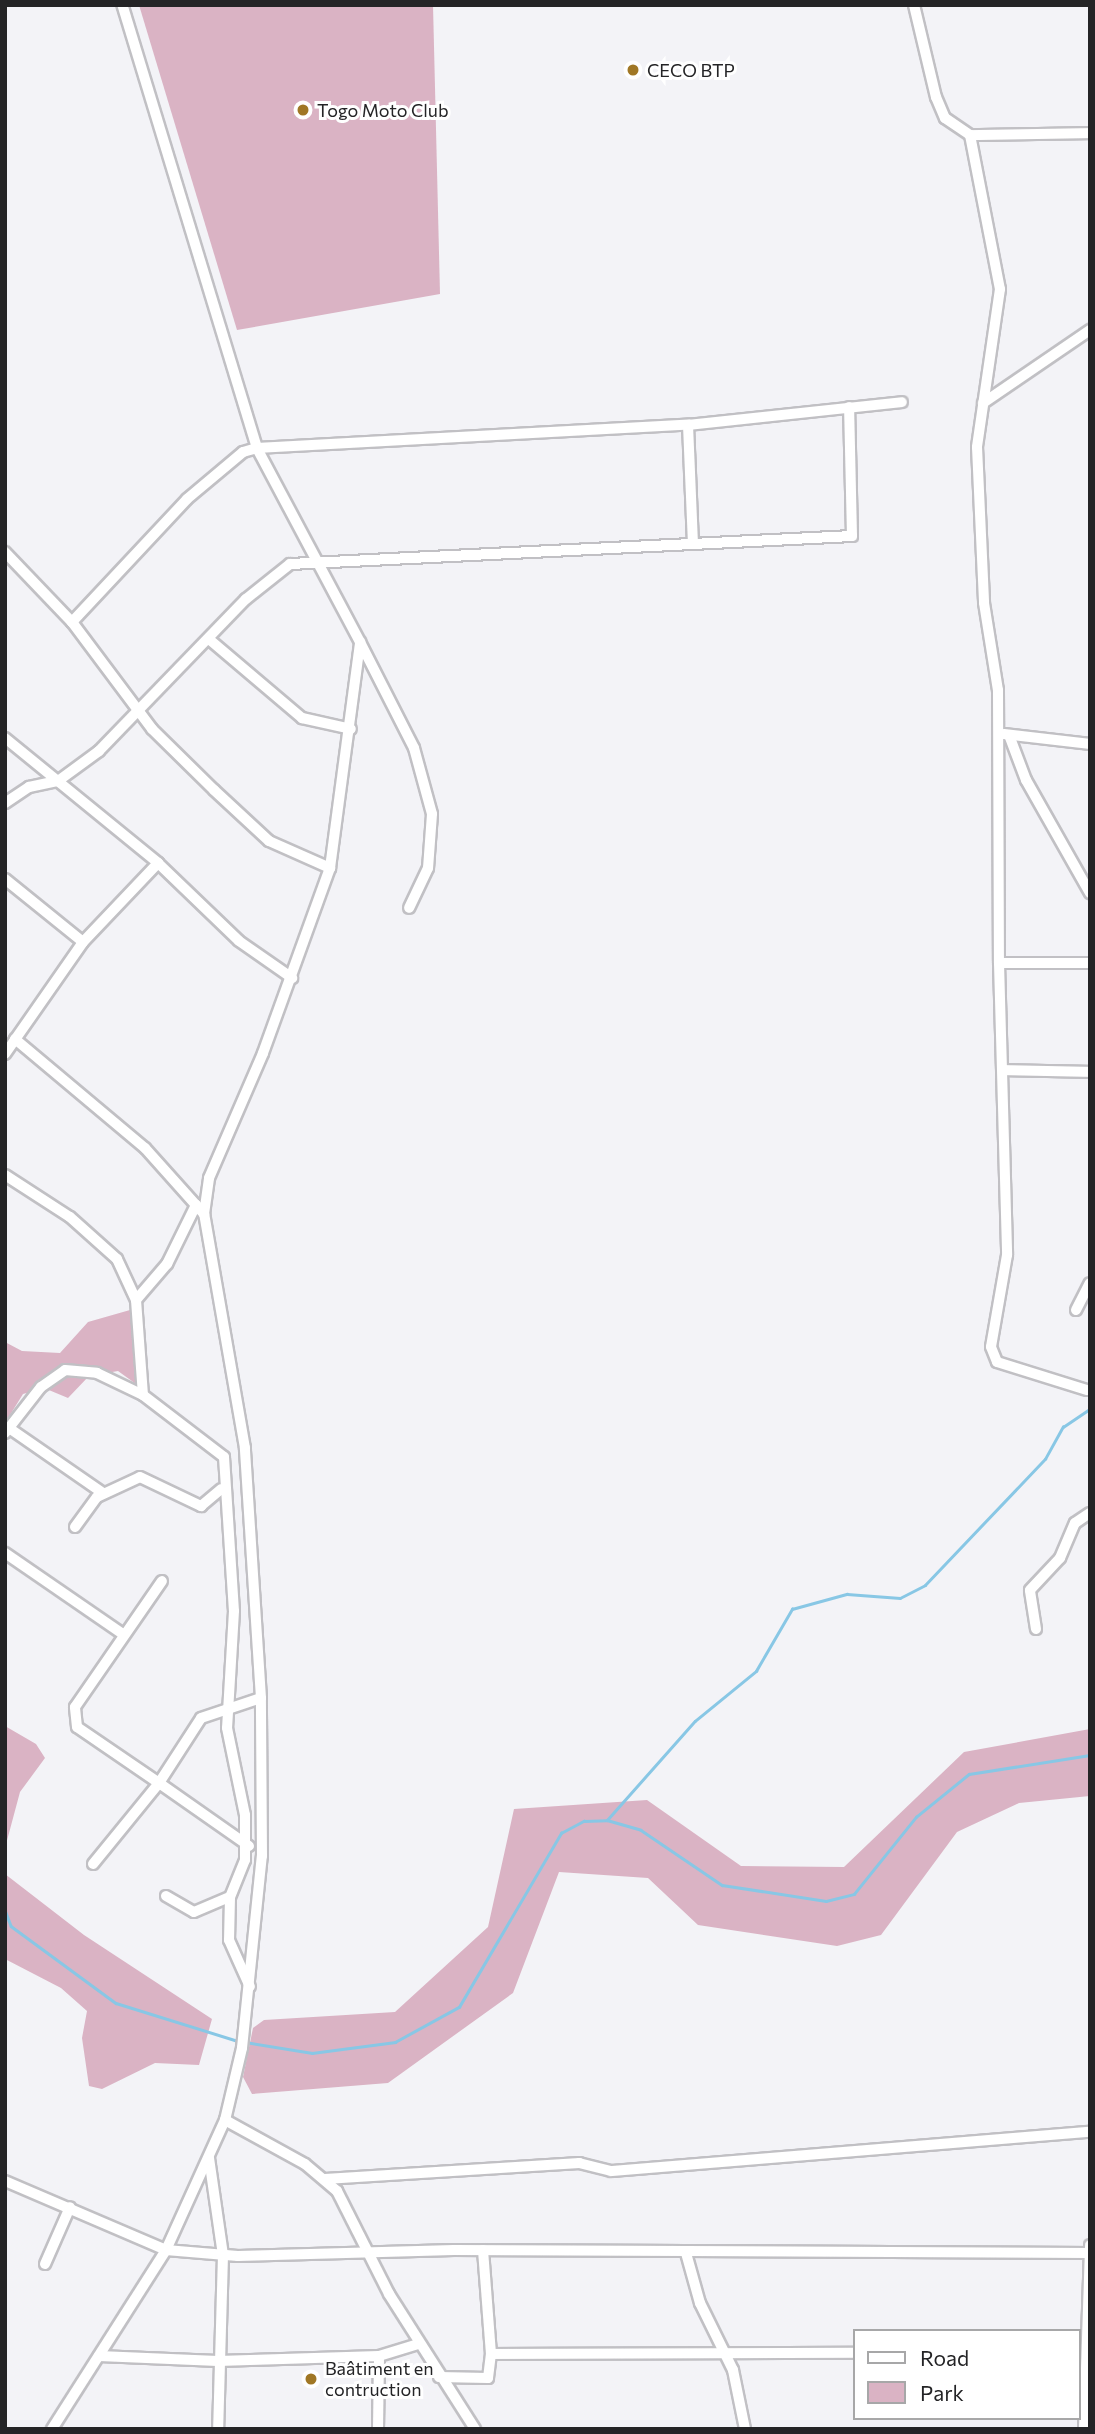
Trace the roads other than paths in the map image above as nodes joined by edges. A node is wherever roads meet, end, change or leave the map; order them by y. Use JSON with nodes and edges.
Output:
{"nodes":[{"id":1,"x":122,"y":5,"type":"edge"},
{"id":2,"x":914,"y":5,"type":"edge"},
{"id":3,"x":1090,"y":133,"type":"edge"},
{"id":4,"x":970,"y":135,"type":"junction"},
{"id":5,"x":1090,"y":330,"type":"edge"},
{"id":6,"x":902,"y":402,"type":"dead end"},
{"id":7,"x":983,"y":403,"type":"junction"},
{"id":8,"x":849,"y":407,"type":"junction"},
{"id":9,"x":688,"y":425,"type":"junction"},
{"id":10,"x":257,"y":448,"type":"junction"},
{"id":11,"x":693,"y":543,"type":"junction"},
{"id":12,"x":5,"y":552,"type":"edge"},
{"id":13,"x":319,"y":559,"type":"junction"},
{"id":14,"x":72,"y":622,"type":"junction"},
{"id":15,"x":210,"y":640,"type":"junction"},
{"id":16,"x":360,"y":642,"type":"junction"},
{"id":17,"x":139,"y":711,"type":"junction"},
{"id":18,"x":351,"y":729,"type":"junction"},
{"id":19,"x":995,"y":733,"type":"junction"},
{"id":20,"x":1009,"y":735,"type":"junction"},
{"id":21,"x":5,"y":738,"type":"edge"},
{"id":22,"x":1090,"y":744,"type":"edge"},
{"id":23,"x":58,"y":781,"type":"junction"},
{"id":24,"x":5,"y":803,"type":"edge"},
{"id":25,"x":158,"y":863,"type":"junction"},
{"id":26,"x":330,"y":868,"type":"junction"},
{"id":27,"x":5,"y":880,"type":"edge"},
{"id":28,"x":1090,"y":892,"type":"edge"},
{"id":29,"x":409,"y":908,"type":"dead end"},
{"id":30,"x":83,"y":942,"type":"junction"},
{"id":31,"x":1090,"y":963,"type":"edge"},
{"id":32,"x":999,"y":964,"type":"junction"},
{"id":33,"x":292,"y":978,"type":"junction"},
{"id":34,"x":15,"y":1040,"type":"junction"},
{"id":35,"x":5,"y":1054,"type":"edge"},
{"id":36,"x":1004,"y":1070,"type":"junction"},
{"id":37,"x":1090,"y":1072,"type":"edge"},
{"id":38,"x":5,"y":1175,"type":"edge"},
{"id":39,"x":196,"y":1205,"type":"junction"},
{"id":40,"x":204,"y":1214,"type":"junction"},
{"id":41,"x":1090,"y":1283,"type":"edge"},
{"id":42,"x":136,"y":1300,"type":"junction"},
{"id":43,"x":1076,"y":1310,"type":"dead end"},
{"id":44,"x":1087,"y":1390,"type":"dead end"},
{"id":45,"x":143,"y":1395,"type":"junction"},
{"id":46,"x":7,"y":1430,"type":"edge"},
{"id":47,"x":245,"y":1448,"type":"junction"},
{"id":48,"x":224,"y":1457,"type":"junction"},
{"id":49,"x":221,"y":1489,"type":"junction"},
{"id":50,"x":103,"y":1493,"type":"junction"},
{"id":51,"x":1090,"y":1513,"type":"edge"},
{"id":52,"x":75,"y":1527,"type":"dead end"},
{"id":53,"x":5,"y":1553,"type":"edge"},
{"id":54,"x":162,"y":1581,"type":"dead end"},
{"id":55,"x":1036,"y":1629,"type":"dead end"},
{"id":56,"x":123,"y":1634,"type":"junction"},
{"id":57,"x":261,"y":1698,"type":"junction"},
{"id":58,"x":228,"y":1705,"type":"junction"},
{"id":59,"x":159,"y":1783,"type":"junction"},
{"id":60,"x":245,"y":1845,"type":"junction"},
{"id":61,"x":262,"y":1851,"type":"junction"},
{"id":62,"x":93,"y":1864,"type":"dead end"},
{"id":63,"x":166,"y":1896,"type":"dead end"},
{"id":64,"x":230,"y":1897,"type":"junction"},
{"id":65,"x":250,"y":1987,"type":"junction"},
{"id":66,"x":225,"y":2120,"type":"junction"},
{"id":67,"x":1090,"y":2132,"type":"edge"},
{"id":68,"x":208,"y":2158,"type":"junction"},
{"id":69,"x":325,"y":2179,"type":"junction"},
{"id":70,"x":5,"y":2181,"type":"edge"},
{"id":71,"x":70,"y":2207,"type":"junction"},
{"id":72,"x":166,"y":2250,"type":"junction"},
{"id":73,"x":483,"y":2250,"type":"junction"},
{"id":74,"x":1089,"y":2250,"type":"edge"},
{"id":75,"x":368,"y":2253,"type":"junction"},
{"id":76,"x":687,"y":2253,"type":"junction"},
{"id":77,"x":223,"y":2255,"type":"junction"},
{"id":78,"x":45,"y":2264,"type":"dead end"},
{"id":79,"x":418,"y":2344,"type":"junction"},
{"id":80,"x":853,"y":2353,"type":"edge"},
{"id":81,"x":491,"y":2354,"type":"junction"},
{"id":82,"x":1084,"y":2355,"type":"edge"},
{"id":83,"x":99,"y":2356,"type":"junction"},
{"id":84,"x":379,"y":2356,"type":"junction"},
{"id":85,"x":727,"y":2356,"type":"junction"},
{"id":86,"x":218,"y":2361,"type":"junction"},
{"id":87,"x":439,"y":2377,"type":"junction"},
{"id":88,"x":52,"y":2429,"type":"edge"},
{"id":89,"x":218,"y":2429,"type":"edge"},
{"id":90,"x":378,"y":2429,"type":"edge"},
{"id":91,"x":475,"y":2429,"type":"edge"},
{"id":92,"x":745,"y":2429,"type":"edge"},
{"id":93,"x":1084,"y":2429,"type":"edge"}],
"edges":[{"from":1,"to":10,"type":"street"},
{"from":2,"to":4,"type":"street"},
{"from":3,"to":4,"type":"street"},
{"from":4,"to":7,"type":"street"},
{"from":5,"to":7,"type":"street"},
{"from":6,"to":8,"type":"street"},
{"from":7,"to":19,"type":"street"},
{"from":8,"to":9,"type":"street"},
{"from":8,"to":11,"type":"street"},
{"from":9,"to":10,"type":"street"},
{"from":9,"to":11,"type":"street"},
{"from":10,"to":13,"type":"street"},
{"from":10,"to":14,"type":"street"},
{"from":11,"to":13,"type":"street"},
{"from":12,"to":14,"type":"street"},
{"from":13,"to":15,"type":"street"},
{"from":13,"to":16,"type":"street"},
{"from":14,"to":17,"type":"street"},
{"from":15,"to":17,"type":"street"},
{"from":15,"to":18,"type":"street"},
{"from":16,"to":18,"type":"street"},
{"from":16,"to":29,"type":"street"},
{"from":17,"to":23,"type":"street"},
{"from":17,"to":26,"type":"street"},
{"from":18,"to":26,"type":"street"},
{"from":19,"to":20,"type":"street"},
{"from":19,"to":32,"type":"street"},
{"from":20,"to":22,"type":"street"},
{"from":20,"to":28,"type":"street"},
{"from":21,"to":23,"type":"street"},
{"from":23,"to":24,"type":"street"},
{"from":23,"to":25,"type":"street"},
{"from":25,"to":30,"type":"street"},
{"from":25,"to":33,"type":"street"},
{"from":26,"to":33,"type":"street"},
{"from":27,"to":30,"type":"street"},
{"from":30,"to":34,"type":"street"},
{"from":31,"to":32,"type":"street"},
{"from":32,"to":36,"type":"street"},
{"from":33,"to":40,"type":"street"},
{"from":34,"to":35,"type":"street"},
{"from":34,"to":39,"type":"street"},
{"from":36,"to":37,"type":"street"},
{"from":36,"to":44,"type":"street"},
{"from":38,"to":42,"type":"street"},
{"from":39,"to":40,"type":"street"},
{"from":39,"to":42,"type":"street"},
{"from":40,"to":47,"type":"street"},
{"from":41,"to":43,"type":"street"},
{"from":42,"to":45,"type":"street"},
{"from":45,"to":46,"type":"street"},
{"from":45,"to":48,"type":"street"},
{"from":46,"to":50,"type":"street"},
{"from":47,"to":48,"type":"street"},
{"from":47,"to":57,"type":"street"},
{"from":48,"to":49,"type":"street"},
{"from":49,"to":50,"type":"street"},
{"from":49,"to":58,"type":"street"},
{"from":50,"to":52,"type":"street"},
{"from":51,"to":55,"type":"street"},
{"from":53,"to":56,"type":"street"},
{"from":54,"to":56,"type":"street"},
{"from":56,"to":59,"type":"street"},
{"from":57,"to":58,"type":"street"},
{"from":57,"to":61,"type":"street"},
{"from":58,"to":59,"type":"street"},
{"from":58,"to":60,"type":"street"},
{"from":59,"to":60,"type":"street"},
{"from":59,"to":62,"type":"street"},
{"from":60,"to":61,"type":"street"},
{"from":60,"to":64,"type":"street"},
{"from":61,"to":65,"type":"street"},
{"from":63,"to":64,"type":"street"},
{"from":64,"to":65,"type":"street"},
{"from":65,"to":66,"type":"street"},
{"from":66,"to":68,"type":"street"},
{"from":66,"to":69,"type":"street"},
{"from":67,"to":69,"type":"street"},
{"from":68,"to":72,"type":"street"},
{"from":68,"to":77,"type":"street"},
{"from":69,"to":75,"type":"street"},
{"from":70,"to":71,"type":"street"},
{"from":71,"to":72,"type":"street"},
{"from":71,"to":78,"type":"street"},
{"from":72,"to":77,"type":"street"},
{"from":72,"to":83,"type":"street"},
{"from":73,"to":75,"type":"street"},
{"from":73,"to":76,"type":"street"},
{"from":73,"to":81,"type":"street"},
{"from":74,"to":76,"type":"street"},
{"from":74,"to":82,"type":"street"},
{"from":75,"to":77,"type":"street"},
{"from":75,"to":79,"type":"street"},
{"from":76,"to":85,"type":"street"},
{"from":77,"to":86,"type":"street"},
{"from":79,"to":84,"type":"street"},
{"from":79,"to":87,"type":"street"},
{"from":80,"to":85,"type":"street"},
{"from":81,"to":85,"type":"street"},
{"from":81,"to":87,"type":"street"},
{"from":82,"to":93,"type":"street"},
{"from":83,"to":86,"type":"street"},
{"from":83,"to":88,"type":"street"},
{"from":84,"to":86,"type":"street"},
{"from":84,"to":90,"type":"street"},
{"from":85,"to":92,"type":"street"},
{"from":86,"to":89,"type":"street"},
{"from":87,"to":91,"type":"street"}]}
